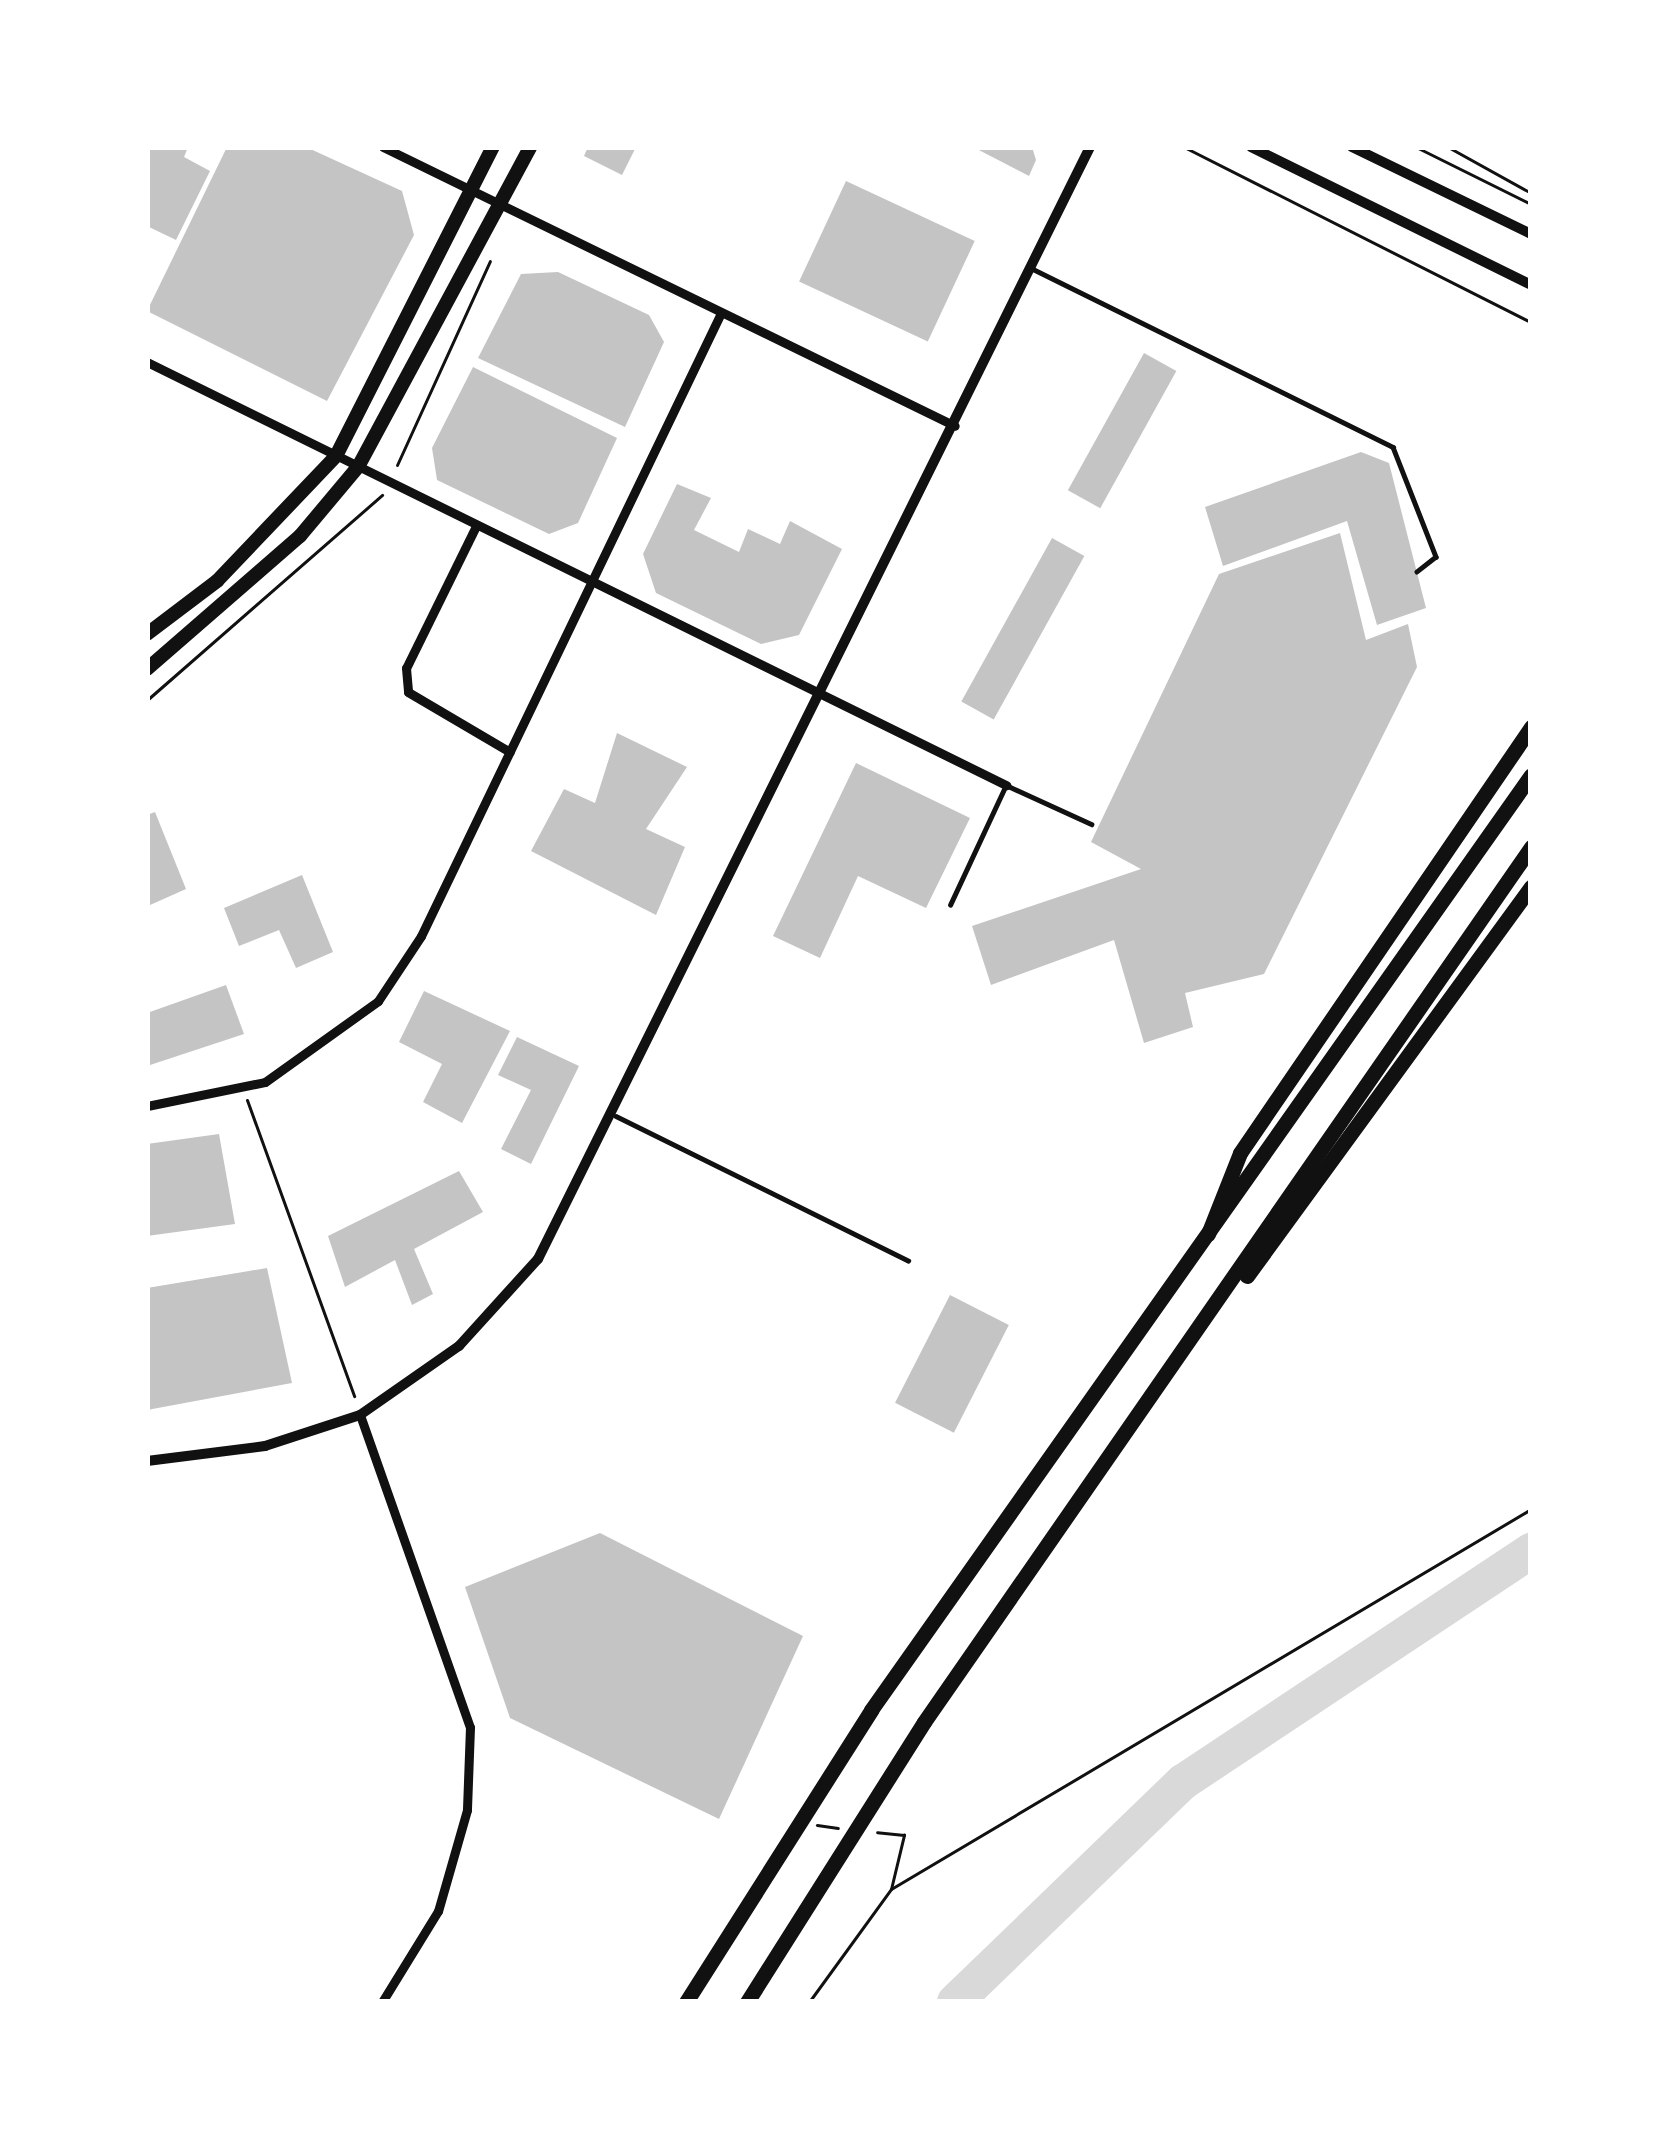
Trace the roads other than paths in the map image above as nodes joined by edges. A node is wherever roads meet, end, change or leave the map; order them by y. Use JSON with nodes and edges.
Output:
{"nodes":[{"id":1,"x":382,"y":147,"type":"edge"},
{"id":2,"x":493,"y":147,"type":"edge"},
{"id":3,"x":530,"y":147,"type":"edge"},
{"id":4,"x":1090,"y":147,"type":"edge"},
{"id":5,"x":1251,"y":147,"type":"edge"},
{"id":6,"x":1352,"y":147,"type":"edge"},
{"id":7,"x":472,"y":188,"type":"junction"},
{"id":8,"x":502,"y":203,"type":"junction"},
{"id":9,"x":1531,"y":235,"type":"edge"},
{"id":10,"x":1031,"y":268,"type":"junction"},
{"id":11,"x":1531,"y":285,"type":"edge"},
{"id":12,"x":721,"y":313,"type":"junction"},
{"id":13,"x":147,"y":362,"type":"edge"},
{"id":14,"x":955,"y":426,"type":"junction"},
{"id":15,"x":336,"y":456,"type":"junction"},
{"id":16,"x":358,"y":467,"type":"junction"},
{"id":17,"x":476,"y":526,"type":"junction"},
{"id":18,"x":1417,"y":572,"type":"dead end"},
{"id":19,"x":593,"y":584,"type":"junction"},
{"id":20,"x":147,"y":634,"type":"edge"},
{"id":21,"x":147,"y":669,"type":"edge"},
{"id":22,"x":824,"y":698,"type":"junction"},
{"id":23,"x":1531,"y":727,"type":"edge"},
{"id":24,"x":510,"y":752,"type":"junction"},
{"id":25,"x":1531,"y":775,"type":"edge"},
{"id":26,"x":1006,"y":785,"type":"junction"},
{"id":27,"x":1091,"y":824,"type":"dead end"},
{"id":28,"x":1531,"y":847,"type":"edge"},
{"id":29,"x":1531,"y":887,"type":"edge"},
{"id":30,"x":950,"y":905,"type":"dead end"},
{"id":31,"x":147,"y":1106,"type":"edge"},
{"id":32,"x":616,"y":1116,"type":"junction"},
{"id":33,"x":1198,"y":1258,"type":"junction"},
{"id":34,"x":908,"y":1260,"type":"dead end"},
{"id":35,"x":1180,"y":1357,"type":"junction"},
{"id":36,"x":360,"y":1414,"type":"junction"},
{"id":37,"x":147,"y":1461,"type":"edge"},
{"id":38,"x":382,"y":2002,"type":"edge"},
{"id":39,"x":686,"y":2002,"type":"edge"},
{"id":40,"x":747,"y":2002,"type":"edge"}],
"edges":[{"from":1,"to":7,"type":"street"},
{"from":2,"to":7,"type":"main road"},
{"from":3,"to":8,"type":"main road"},
{"from":4,"to":10,"type":"street"},
{"from":5,"to":11,"type":"street"},
{"from":6,"to":9,"type":"street"},
{"from":7,"to":8,"type":"street"},
{"from":7,"to":15,"type":"main road"},
{"from":8,"to":12,"type":"street"},
{"from":8,"to":16,"type":"main road"},
{"from":10,"to":14,"type":"street"},
{"from":10,"to":18,"type":"lane"},
{"from":12,"to":14,"type":"street"},
{"from":12,"to":19,"type":"street"},
{"from":13,"to":15,"type":"street"},
{"from":14,"to":22,"type":"street"},
{"from":15,"to":16,"type":"street"},
{"from":15,"to":20,"type":"main road"},
{"from":16,"to":17,"type":"street"},
{"from":16,"to":21,"type":"main road"},
{"from":17,"to":19,"type":"street"},
{"from":17,"to":24,"type":"street"},
{"from":19,"to":22,"type":"street"},
{"from":19,"to":24,"type":"street"},
{"from":22,"to":26,"type":"street"},
{"from":22,"to":32,"type":"street"},
{"from":23,"to":33,"type":"highway"},
{"from":24,"to":31,"type":"street"},
{"from":25,"to":33,"type":"highway"},
{"from":26,"to":27,"type":"lane"},
{"from":26,"to":30,"type":"lane"},
{"from":28,"to":35,"type":"highway"},
{"from":29,"to":35,"type":"highway"},
{"from":32,"to":34,"type":"lane"},
{"from":32,"to":36,"type":"street"},
{"from":33,"to":39,"type":"highway"},
{"from":35,"to":40,"type":"highway"},
{"from":36,"to":37,"type":"street"},
{"from":36,"to":38,"type":"street"}]}
